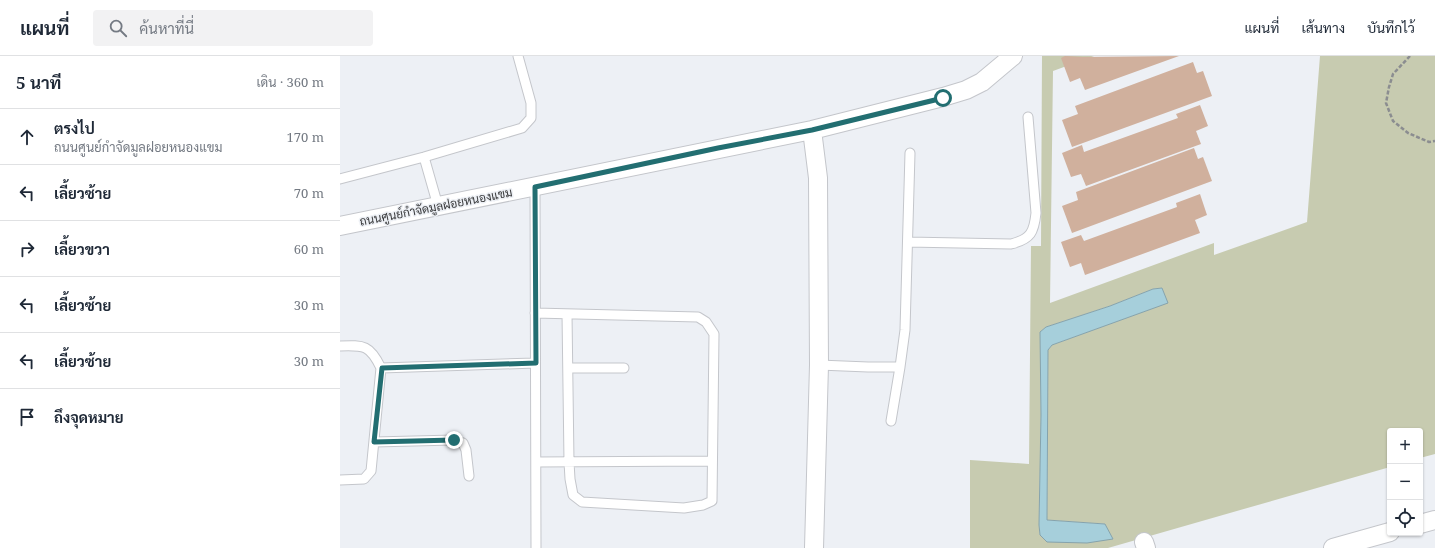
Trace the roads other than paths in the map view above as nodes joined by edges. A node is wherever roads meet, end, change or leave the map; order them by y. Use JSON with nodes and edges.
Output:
{"nodes":[{"id":1,"x":518,"y":56,"type":"edge"},
{"id":2,"x":1013,"y":56,"type":"edge"},
{"id":3,"x":1028,"y":117,"type":"dead end"},
{"id":4,"x":812,"y":130,"type":"junction"},
{"id":5,"x":910,"y":153,"type":"dead end"},
{"id":6,"x":424,"y":157,"type":"junction"},
{"id":7,"x":340,"y":180,"type":"edge"},
{"id":8,"x":535,"y":187,"type":"junction"},
{"id":9,"x":438,"y":206,"type":"junction"},
{"id":10,"x":340,"y":226,"type":"edge"},
{"id":11,"x":908,"y":242,"type":"junction"},
{"id":12,"x":535,"y":313,"type":"junction"},
{"id":13,"x":567,"y":314,"type":"junction"},
{"id":14,"x":340,"y":346,"type":"edge"},
{"id":15,"x":536,"y":363,"type":"junction"},
{"id":16,"x":819,"y":365,"type":"junction"},
{"id":17,"x":900,"y":367,"type":"junction"},
{"id":18,"x":382,"y":368,"type":"junction"},
{"id":19,"x":568,"y":368,"type":"junction"},
{"id":20,"x":624,"y":368,"type":"dead end"},
{"id":21,"x":891,"y":421,"type":"dead end"},
{"id":22,"x":374,"y":442,"type":"junction"},
{"id":23,"x":536,"y":462,"type":"junction"},
{"id":24,"x":569,"y":462,"type":"junction"},
{"id":25,"x":711,"y":462,"type":"junction"},
{"id":26,"x":469,"y":476,"type":"dead end"},
{"id":27,"x":340,"y":480,"type":"edge"},
{"id":28,"x":1435,"y":520,"type":"edge"},
{"id":29,"x":1423,"y":523,"type":"edge"},
{"id":30,"x":1387,"y":533,"type":"edge"},
{"id":31,"x":536,"y":548,"type":"edge"},
{"id":32,"x":814,"y":548,"type":"edge"},
{"id":33,"x":1333,"y":548,"type":"edge"}],
"edges":[{"from":1,"to":6,"type":"lane"},
{"from":2,"to":4,"type":"street","name":"ถนนศูนย์กำจัดมูลฝอยหนองแขม"},
{"from":3,"to":11,"type":"lane"},
{"from":4,"to":8,"type":"street","name":"ถนนศูนย์กำจัดมูลฝอยหนองแขม"},
{"from":4,"to":16,"type":"street"},
{"from":5,"to":11,"type":"lane"},
{"from":6,"to":7,"type":"lane"},
{"from":6,"to":9,"type":"lane"},
{"from":8,"to":9,"type":"street","name":"ถนนศูนย์กำจัดมูลฝอยหนองแขม"},
{"from":8,"to":12,"type":"lane"},
{"from":9,"to":10,"type":"street","name":"ถนนศูนย์กำจัดมูลฝอยหนองแขม"},
{"from":11,"to":17,"type":"lane"},
{"from":12,"to":13,"type":"lane"},
{"from":12,"to":15,"type":"lane"},
{"from":13,"to":19,"type":"lane"},
{"from":13,"to":25,"type":"lane"},
{"from":14,"to":18,"type":"lane"},
{"from":15,"to":18,"type":"lane"},
{"from":15,"to":23,"type":"lane"},
{"from":16,"to":17,"type":"lane"},
{"from":16,"to":32,"type":"street"},
{"from":17,"to":21,"type":"lane"},
{"from":18,"to":22,"type":"lane"},
{"from":19,"to":20,"type":"lane"},
{"from":19,"to":24,"type":"lane"},
{"from":22,"to":26,"type":"lane"},
{"from":22,"to":27,"type":"lane"},
{"from":23,"to":24,"type":"lane"},
{"from":23,"to":31,"type":"lane"},
{"from":24,"to":25,"type":"lane"},
{"from":24,"to":25,"type":"lane"},
{"from":28,"to":29,"type":"street"},
{"from":30,"to":33,"type":"street"}]}
